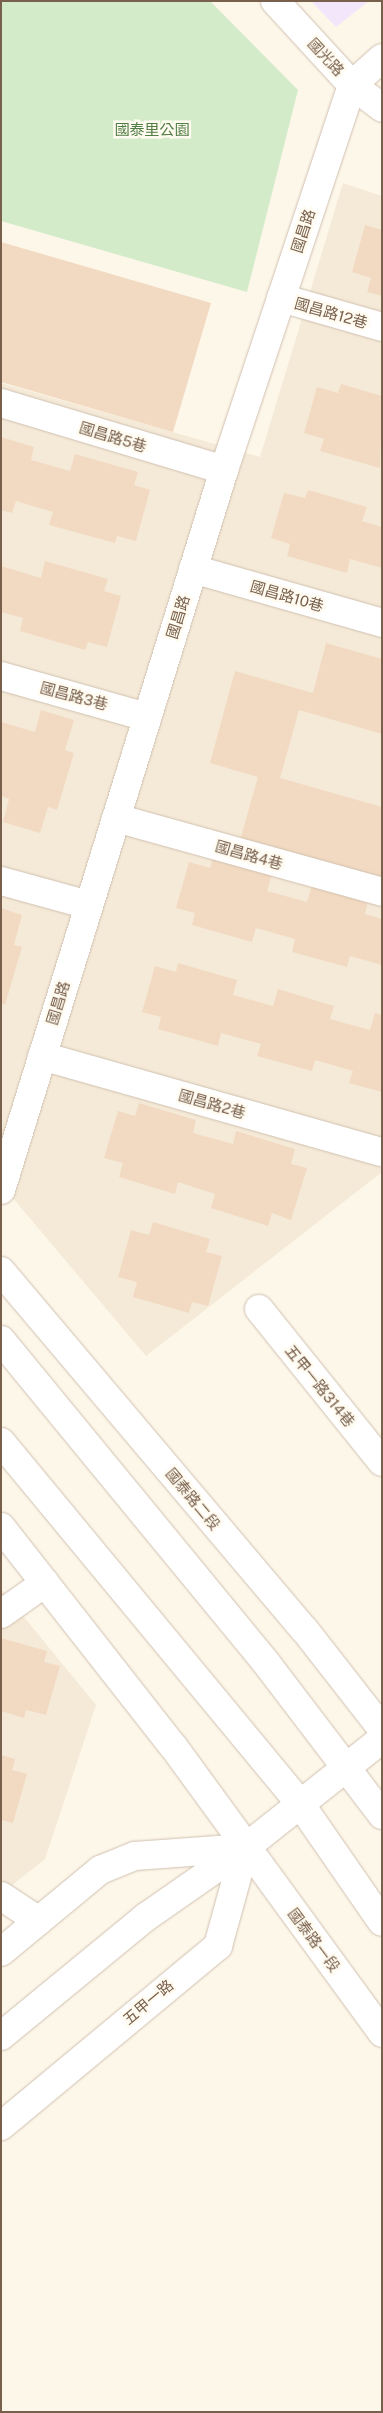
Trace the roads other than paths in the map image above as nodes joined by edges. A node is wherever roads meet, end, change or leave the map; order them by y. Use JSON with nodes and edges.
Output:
{"nodes":[{"id":1,"x":275,"y":1,"type":"edge"},
{"id":2,"x":382,"y":58,"type":"edge"},
{"id":3,"x":352,"y":84,"type":"junction"},
{"id":4,"x":382,"y":108,"type":"edge"},
{"id":5,"x":281,"y":298,"type":"junction"},
{"id":6,"x":382,"y":327,"type":"edge"},
{"id":7,"x":1,"y":403,"type":"edge"},
{"id":8,"x":224,"y":470,"type":"junction"},
{"id":9,"x":193,"y":569,"type":"junction"},
{"id":10,"x":382,"y":623,"type":"edge"},
{"id":11,"x":1,"y":676,"type":"edge"},
{"id":12,"x":147,"y":716,"type":"junction"},
{"id":13,"x":116,"y":818,"type":"junction"},
{"id":14,"x":1,"y":881,"type":"edge"},
{"id":15,"x":382,"y":892,"type":"edge"},
{"id":16,"x":89,"y":905,"type":"junction"},
{"id":17,"x":42,"y":1056,"type":"junction"},
{"id":18,"x":382,"y":1152,"type":"edge"},
{"id":19,"x":1,"y":1190,"type":"edge"},
{"id":20,"x":1,"y":1271,"type":"edge"},
{"id":21,"x":259,"y":1309,"type":"dead end"},
{"id":22,"x":1,"y":1340,"type":"edge"},
{"id":23,"x":1,"y":1442,"type":"edge"},
{"id":24,"x":382,"y":1462,"type":"edge"},
{"id":25,"x":1,"y":1527,"type":"edge"},
{"id":26,"x":45,"y":1583,"type":"junction"},
{"id":27,"x":1,"y":1614,"type":"edge"},
{"id":28,"x":382,"y":1729,"type":"edge"},
{"id":29,"x":382,"y":1739,"type":"edge"},
{"id":30,"x":349,"y":1766,"type":"junction"},
{"id":31,"x":301,"y":1804,"type":"junction"},
{"id":32,"x":382,"y":1814,"type":"edge"},
{"id":33,"x":245,"y":1848,"type":"junction"},
{"id":34,"x":1,"y":1896,"type":"edge"},
{"id":35,"x":39,"y":1921,"type":"junction"},
{"id":36,"x":382,"y":1922,"type":"edge"},
{"id":37,"x":1,"y":1952,"type":"edge"},
{"id":38,"x":382,"y":2033,"type":"edge"},
{"id":39,"x":1,"y":2036,"type":"edge"},
{"id":40,"x":1,"y":2126,"type":"edge"}],
"edges":[{"from":1,"to":3,"type":"street","name":"國光路"},
{"from":2,"to":3,"type":"street"},
{"from":3,"to":4,"type":"street","name":"國光路"},
{"from":3,"to":5,"type":"street","name":"國昌路"},
{"from":5,"to":6,"type":"street","name":"國昌路12巷"},
{"from":5,"to":8,"type":"street","name":"國昌路"},
{"from":7,"to":8,"type":"street","name":"國昌路5巷"},
{"from":8,"to":9,"type":"street","name":"國昌路"},
{"from":9,"to":10,"type":"street","name":"國昌路10巷"},
{"from":9,"to":12,"type":"street","name":"國昌路"},
{"from":11,"to":12,"type":"street","name":"國昌路3巷"},
{"from":12,"to":13,"type":"street","name":"國昌路"},
{"from":13,"to":15,"type":"street","name":"國昌路4巷"},
{"from":13,"to":16,"type":"street","name":"國昌路"},
{"from":14,"to":16,"type":"street"},
{"from":16,"to":17,"type":"street","name":"國昌路"},
{"from":17,"to":18,"type":"street","name":"國昌路2巷"},
{"from":17,"to":19,"type":"street","name":"國昌路"},
{"from":20,"to":28,"type":"street","name":"國泰路二段"},
{"from":21,"to":24,"type":"street","name":"五甲一路314巷"},
{"from":22,"to":30,"type":"street"},
{"from":23,"to":31,"type":"street"},
{"from":25,"to":26,"type":"street"},
{"from":26,"to":27,"type":"street"},
{"from":26,"to":33,"type":"street"},
{"from":29,"to":30,"type":"street"},
{"from":30,"to":31,"type":"street"},
{"from":30,"to":32,"type":"street"},
{"from":31,"to":33,"type":"street"},
{"from":31,"to":36,"type":"street"},
{"from":33,"to":35,"type":"street"},
{"from":33,"to":38,"type":"street","name":"國泰路一段"},
{"from":33,"to":39,"type":"street"},
{"from":33,"to":40,"type":"street","name":"五甲一路"},
{"from":34,"to":35,"type":"street"},
{"from":35,"to":37,"type":"street"}]}
